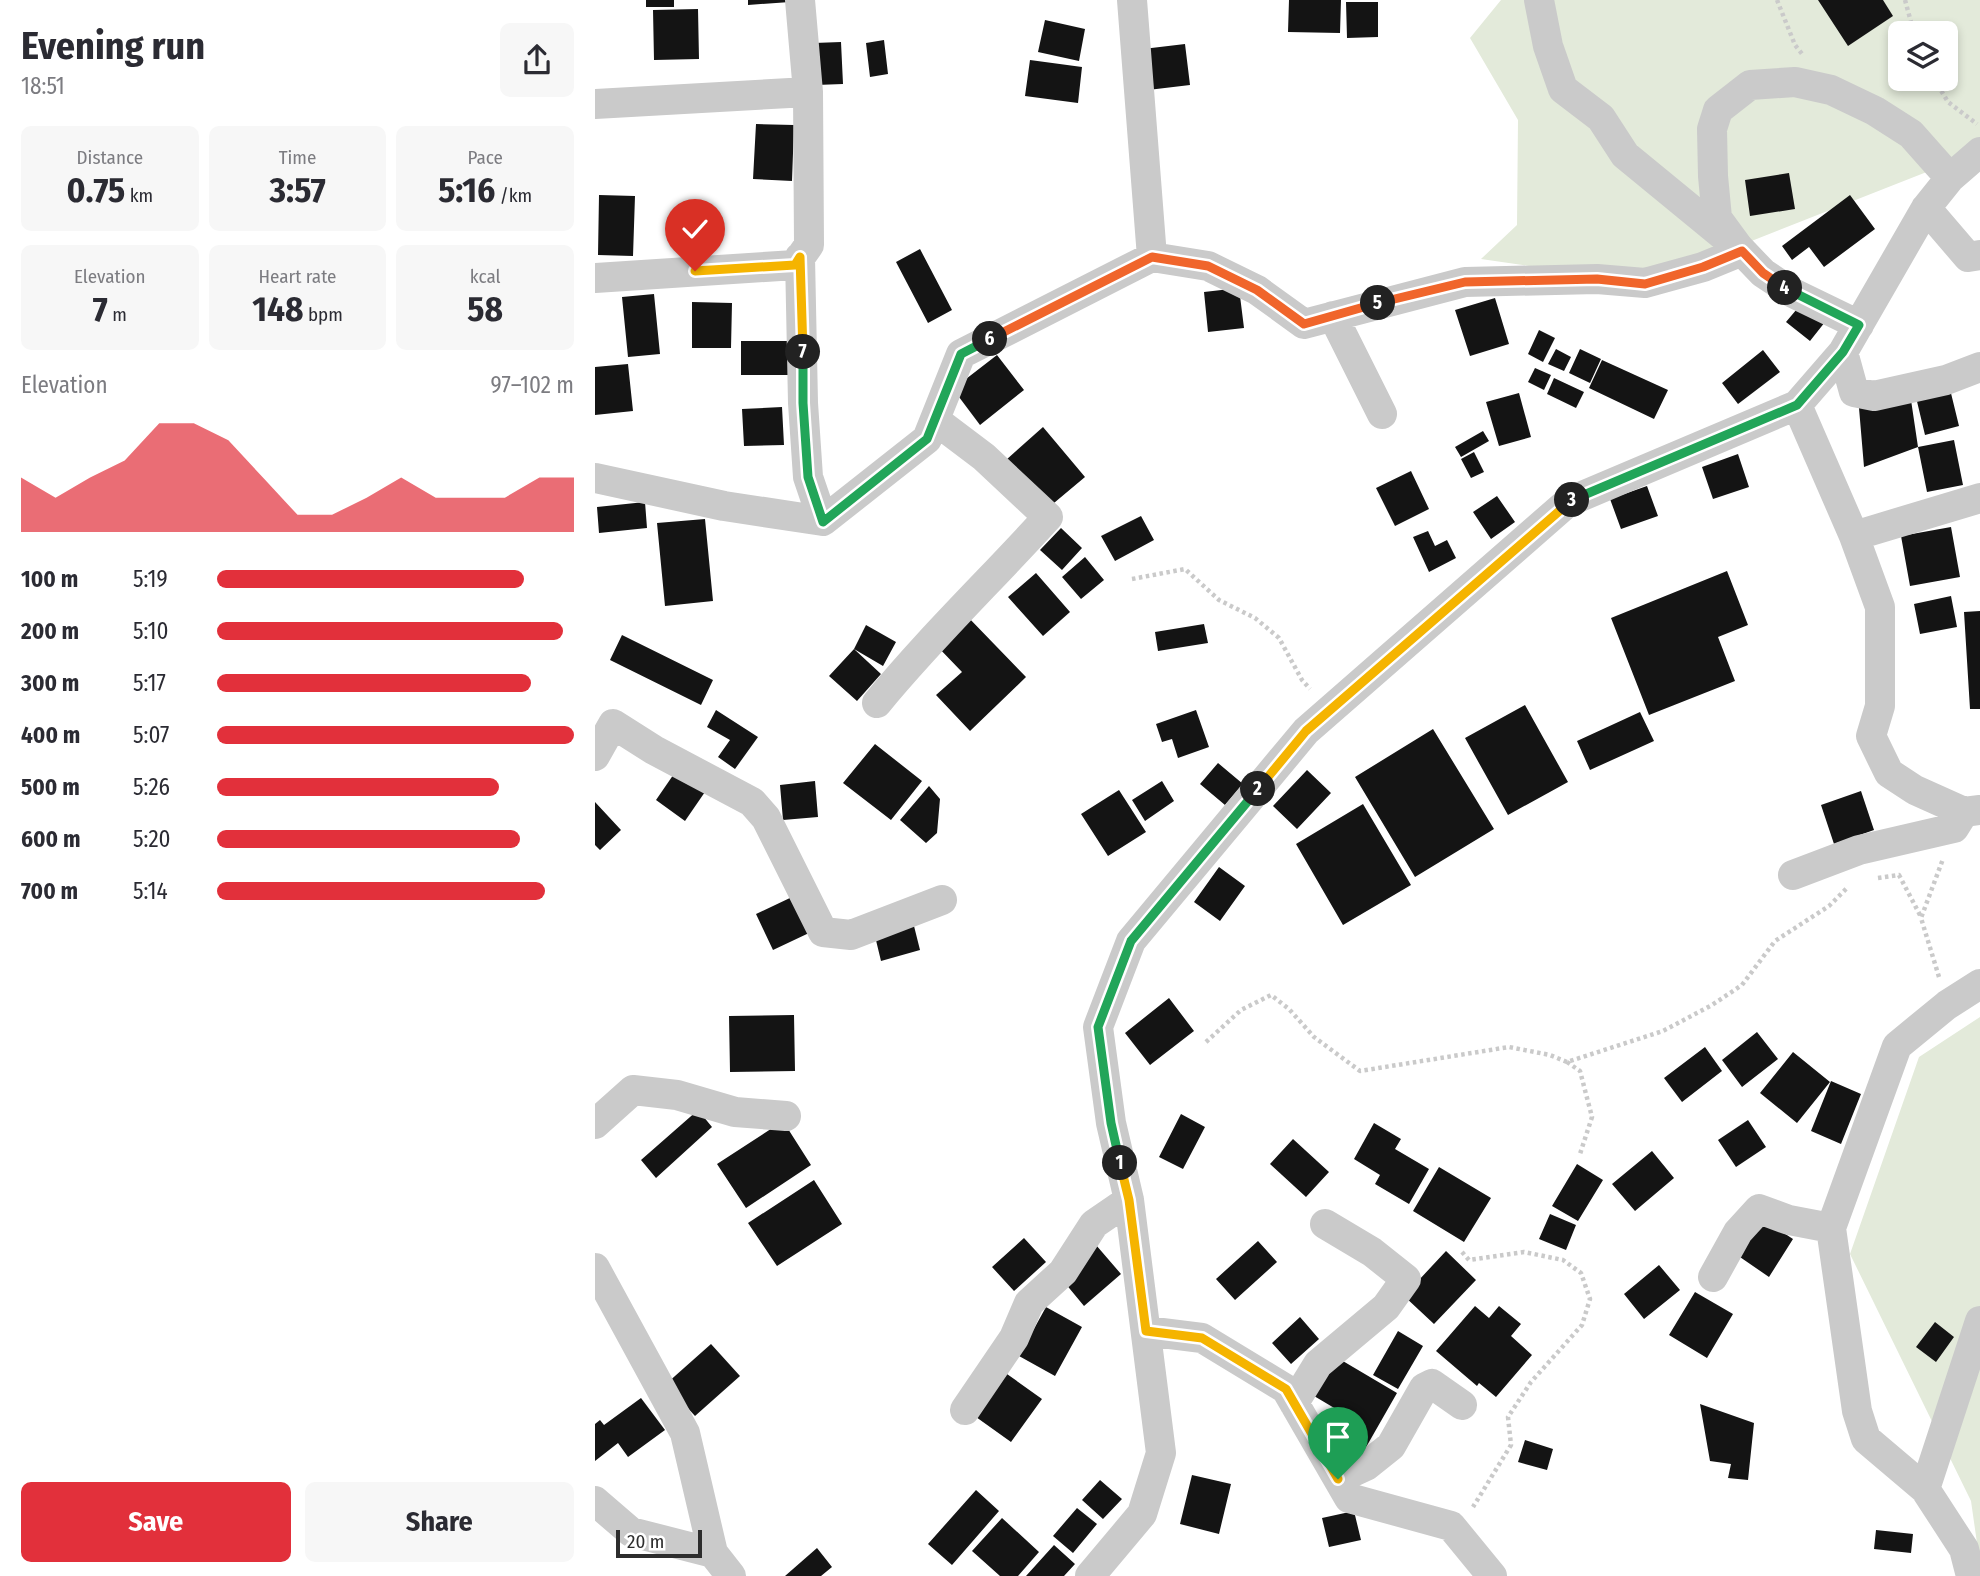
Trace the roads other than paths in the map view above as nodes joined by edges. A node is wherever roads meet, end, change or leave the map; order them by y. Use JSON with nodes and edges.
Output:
{"nodes":[{"id":1,"x":800,"y":0,"type":"edge"},
{"id":2,"x":1132,"y":0,"type":"edge"},
{"id":3,"x":1539,"y":0,"type":"edge"},
{"id":4,"x":808,"y":92,"type":"junction"},
{"id":5,"x":595,"y":104,"type":"edge"},
{"id":6,"x":1980,"y":152,"type":"edge"},
{"id":7,"x":1950,"y":178,"type":"junction"},
{"id":8,"x":1926,"y":208,"type":"junction"},
{"id":9,"x":1742,"y":251,"type":"junction"},
{"id":10,"x":1980,"y":255,"type":"edge"},
{"id":11,"x":800,"y":257,"type":"junction"},
{"id":12,"x":1152,"y":257,"type":"junction"},
{"id":13,"x":595,"y":278,"type":"edge"},
{"id":14,"x":1333,"y":316,"type":"junction"},
{"id":15,"x":1859,"y":325,"type":"junction"},
{"id":16,"x":1843,"y":352,"type":"junction"},
{"id":17,"x":1980,"y":367,"type":"edge"},
{"id":18,"x":1797,"y":405,"type":"junction"},
{"id":19,"x":1382,"y":414,"type":"dead end"},
{"id":20,"x":935,"y":420,"type":"junction"},
{"id":21,"x":595,"y":478,"type":"edge"},
{"id":22,"x":1980,"y":498,"type":"edge"},
{"id":23,"x":823,"y":522,"type":"junction"},
{"id":24,"x":1854,"y":536,"type":"junction"},
{"id":25,"x":877,"y":703,"type":"dead end"},
{"id":26,"x":604,"y":719,"type":"edge"},
{"id":27,"x":595,"y":756,"type":"edge"},
{"id":28,"x":1966,"y":817,"type":"edge"},
{"id":29,"x":1793,"y":875,"type":"dead end"},
{"id":30,"x":942,"y":900,"type":"dead end"},
{"id":31,"x":1980,"y":984,"type":"edge"},
{"id":32,"x":786,"y":1116,"type":"dead end"},
{"id":33,"x":595,"y":1124,"type":"edge"},
{"id":34,"x":1129,"y":1200,"type":"junction"},
{"id":35,"x":1325,"y":1224,"type":"dead end"},
{"id":36,"x":1831,"y":1228,"type":"junction"},
{"id":37,"x":595,"y":1268,"type":"edge"},
{"id":38,"x":1713,"y":1277,"type":"dead end"},
{"id":39,"x":1980,"y":1321,"type":"edge"},
{"id":40,"x":1146,"y":1331,"type":"junction"},
{"id":41,"x":1294,"y":1403,"type":"junction"},
{"id":42,"x":1462,"y":1405,"type":"dead end"},
{"id":43,"x":965,"y":1410,"type":"dead end"},
{"id":44,"x":1338,"y":1479,"type":"junction"},
{"id":45,"x":1925,"y":1489,"type":"junction"},
{"id":46,"x":595,"y":1501,"type":"edge"},
{"id":47,"x":722,"y":1565,"type":"edge"},
{"id":48,"x":1090,"y":1576,"type":"edge"},
{"id":49,"x":1492,"y":1576,"type":"edge"},
{"id":50,"x":1971,"y":1576,"type":"edge"}],
"edges":[{"from":1,"to":4,"type":"street"},
{"from":2,"to":12,"type":"street"},
{"from":3,"to":9,"type":"street"},
{"from":4,"to":5,"type":"street"},
{"from":4,"to":11,"type":"street"},
{"from":6,"to":7,"type":"street"},
{"from":7,"to":8,"type":"street"},
{"from":7,"to":9,"type":"street"},
{"from":8,"to":10,"type":"street"},
{"from":8,"to":15,"type":"street"},
{"from":9,"to":14,"type":"street"},
{"from":9,"to":15,"type":"street"},
{"from":11,"to":13,"type":"street"},
{"from":11,"to":23,"type":"street"},
{"from":12,"to":14,"type":"street"},
{"from":12,"to":20,"type":"street"},
{"from":14,"to":19,"type":"street"},
{"from":15,"to":16,"type":"street"},
{"from":16,"to":17,"type":"street"},
{"from":16,"to":18,"type":"street"},
{"from":18,"to":24,"type":"street"},
{"from":18,"to":34,"type":"street"},
{"from":20,"to":23,"type":"street"},
{"from":20,"to":25,"type":"street"},
{"from":21,"to":23,"type":"street"},
{"from":22,"to":24,"type":"street"},
{"from":24,"to":28,"type":"street"},
{"from":26,"to":27,"type":"street"},
{"from":26,"to":30,"type":"street"},
{"from":28,"to":29,"type":"street"},
{"from":31,"to":36,"type":"street"},
{"from":32,"to":33,"type":"street"},
{"from":34,"to":40,"type":"street"},
{"from":34,"to":43,"type":"street"},
{"from":35,"to":41,"type":"street"},
{"from":36,"to":38,"type":"street"},
{"from":36,"to":45,"type":"street"},
{"from":37,"to":47,"type":"street"},
{"from":39,"to":45,"type":"street"},
{"from":40,"to":41,"type":"street"},
{"from":40,"to":48,"type":"street"},
{"from":41,"to":44,"type":"street"},
{"from":42,"to":44,"type":"street"},
{"from":44,"to":49,"type":"street"},
{"from":45,"to":50,"type":"street"},
{"from":46,"to":47,"type":"street"}]}
